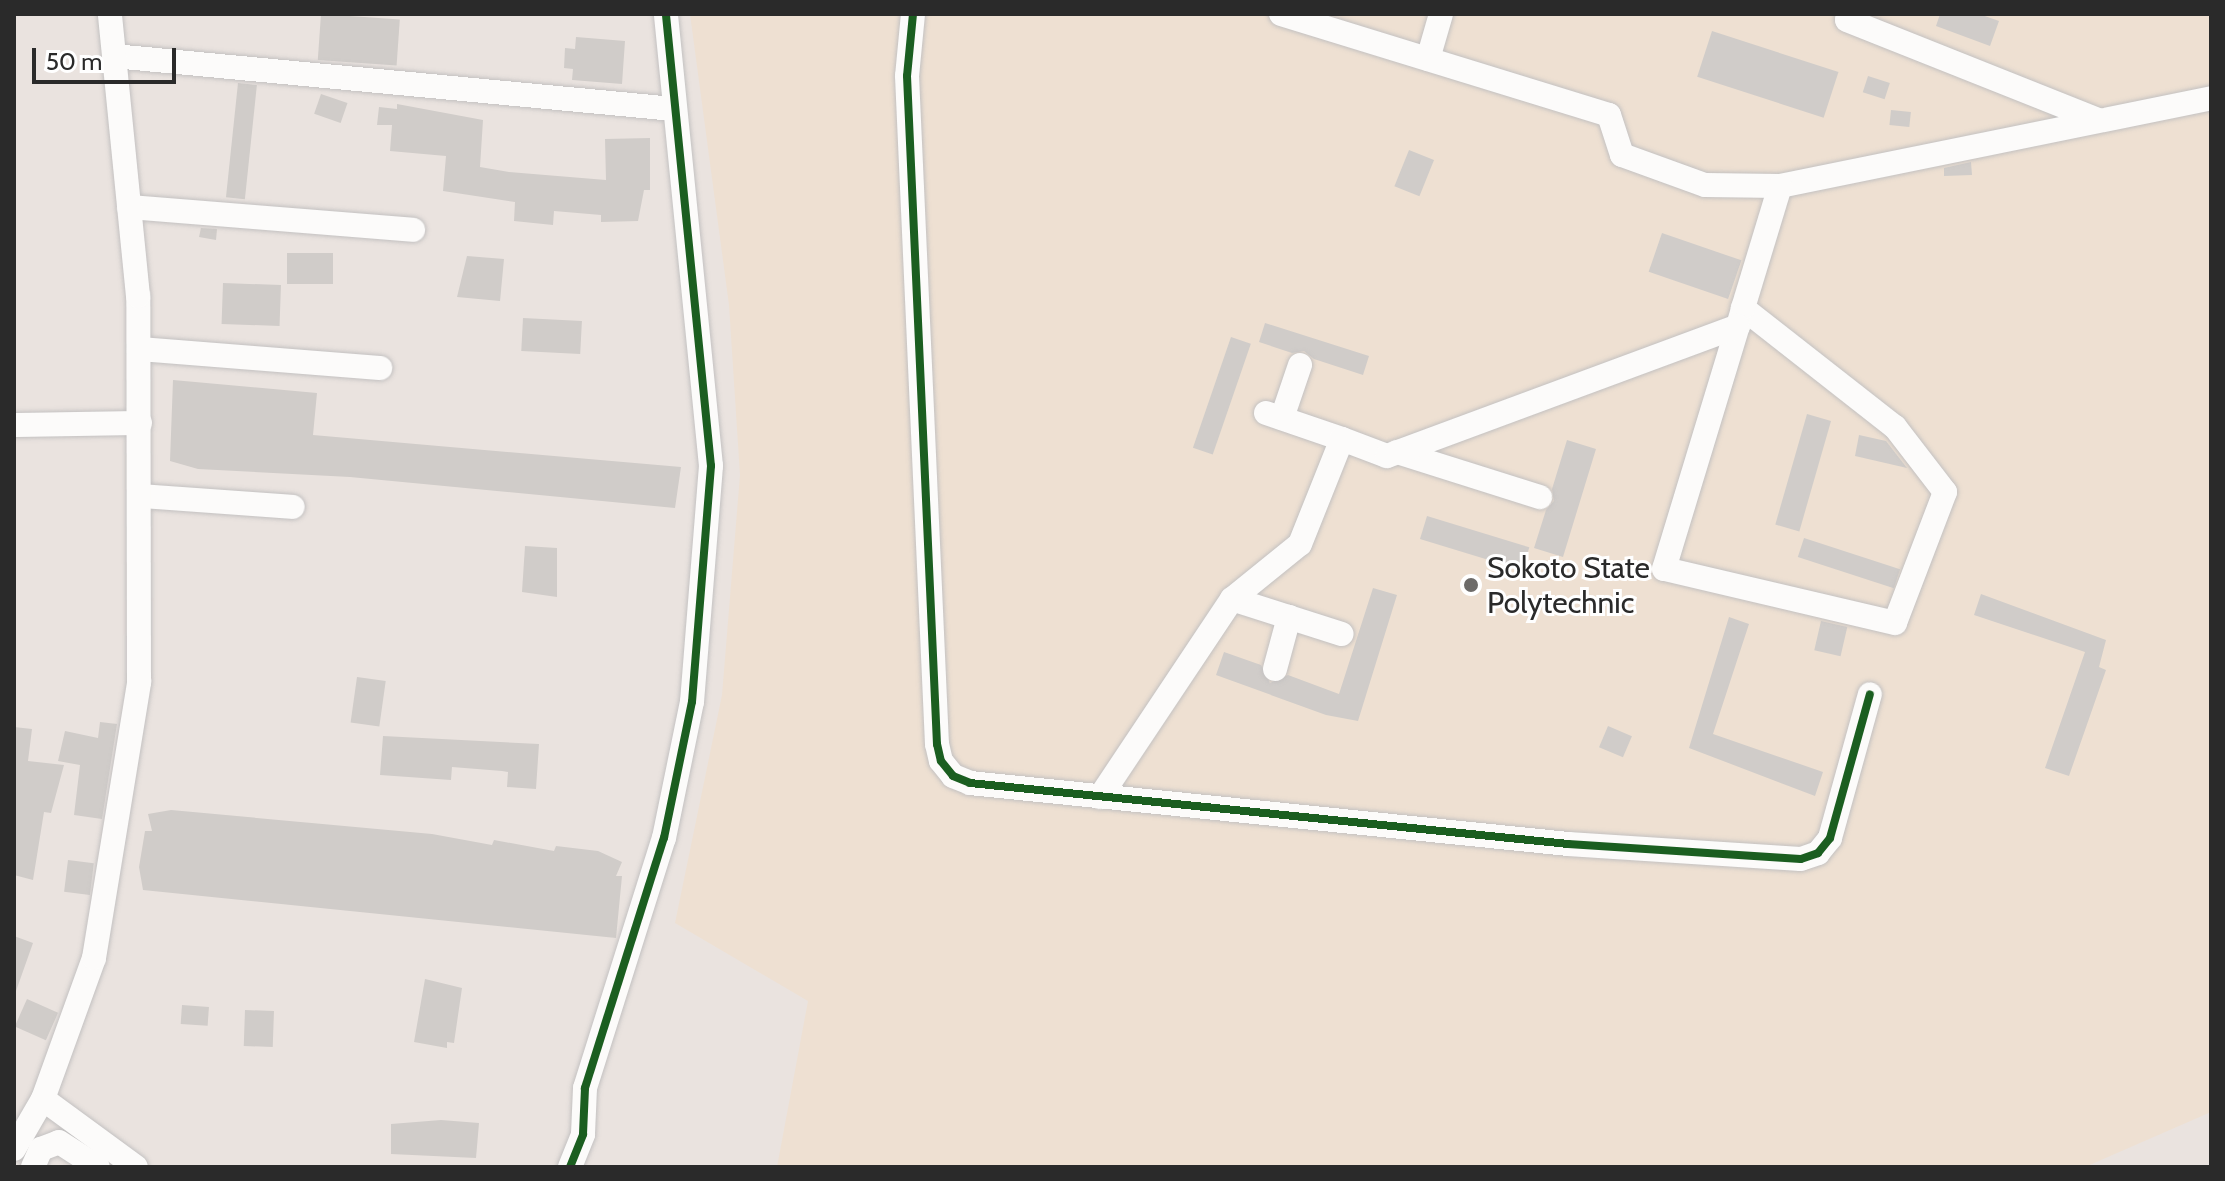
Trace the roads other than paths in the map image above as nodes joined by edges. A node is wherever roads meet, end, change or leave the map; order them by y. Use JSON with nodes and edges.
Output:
{"nodes":[{"id":1,"x":110,"y":14,"type":"edge"},
{"id":2,"x":666,"y":14,"type":"edge"},
{"id":3,"x":913,"y":14,"type":"edge"},
{"id":4,"x":1281,"y":14,"type":"edge"},
{"id":5,"x":1441,"y":14,"type":"edge"},
{"id":6,"x":1851,"y":14,"type":"edge"},
{"id":7,"x":114,"y":56,"type":"junction"},
{"id":8,"x":1428,"y":59,"type":"junction"},
{"id":9,"x":2211,"y":98,"type":"edge"},
{"id":10,"x":674,"y":109,"type":"junction"},
{"id":11,"x":2099,"y":121,"type":"junction"},
{"id":12,"x":1780,"y":186,"type":"junction"},
{"id":13,"x":129,"y":207,"type":"junction"},
{"id":14,"x":413,"y":230,"type":"dead end"},
{"id":15,"x":1741,"y":317,"type":"junction"},
{"id":16,"x":139,"y":349,"type":"junction"},
{"id":17,"x":1300,"y":365,"type":"dead end"},
{"id":18,"x":380,"y":368,"type":"dead end"},
{"id":19,"x":140,"y":423,"type":"junction"},
{"id":20,"x":14,"y":425,"type":"edge"},
{"id":21,"x":1342,"y":439,"type":"junction"},
{"id":22,"x":1397,"y":452,"type":"junction"},
{"id":23,"x":141,"y":496,"type":"junction"},
{"id":24,"x":1540,"y":497,"type":"dead end"},
{"id":25,"x":293,"y":507,"type":"dead end"},
{"id":26,"x":1232,"y":599,"type":"junction"},
{"id":27,"x":1289,"y":617,"type":"junction"},
{"id":28,"x":1342,"y":634,"type":"dead end"},
{"id":29,"x":1275,"y":669,"type":"dead end"},
{"id":30,"x":1870,"y":694,"type":"dead end"},
{"id":31,"x":1100,"y":797,"type":"junction"},
{"id":32,"x":31,"y":1105,"type":"edge"},
{"id":33,"x":14,"y":1149,"type":"edge"},
{"id":34,"x":33,"y":1167,"type":"edge"},
{"id":35,"x":98,"y":1167,"type":"edge"},
{"id":36,"x":136,"y":1167,"type":"edge"},
{"id":37,"x":570,"y":1167,"type":"edge"}],
"edges":[{"from":1,"to":7,"type":"street"},
{"from":2,"to":10,"type":"street"},
{"from":3,"to":31,"type":"street"},
{"from":4,"to":8,"type":"street"},
{"from":5,"to":8,"type":"street"},
{"from":6,"to":11,"type":"street"},
{"from":7,"to":10,"type":"street"},
{"from":7,"to":13,"type":"street"},
{"from":8,"to":12,"type":"street"},
{"from":9,"to":11,"type":"street"},
{"from":10,"to":37,"type":"street"},
{"from":11,"to":12,"type":"street"},
{"from":12,"to":15,"type":"street"},
{"from":13,"to":14,"type":"street"},
{"from":13,"to":16,"type":"street"},
{"from":15,"to":15,"type":"street"},
{"from":15,"to":22,"type":"street"},
{"from":16,"to":18,"type":"street"},
{"from":16,"to":19,"type":"street"},
{"from":17,"to":21,"type":"street"},
{"from":19,"to":20,"type":"street"},
{"from":19,"to":23,"type":"street"},
{"from":21,"to":22,"type":"street"},
{"from":21,"to":26,"type":"street"},
{"from":22,"to":24,"type":"street"},
{"from":23,"to":25,"type":"street"},
{"from":23,"to":32,"type":"street"},
{"from":26,"to":27,"type":"street"},
{"from":26,"to":31,"type":"street"},
{"from":27,"to":28,"type":"street"},
{"from":27,"to":29,"type":"street"},
{"from":30,"to":31,"type":"street"},
{"from":32,"to":33,"type":"street"},
{"from":32,"to":36,"type":"street"},
{"from":34,"to":35,"type":"street"}]}
